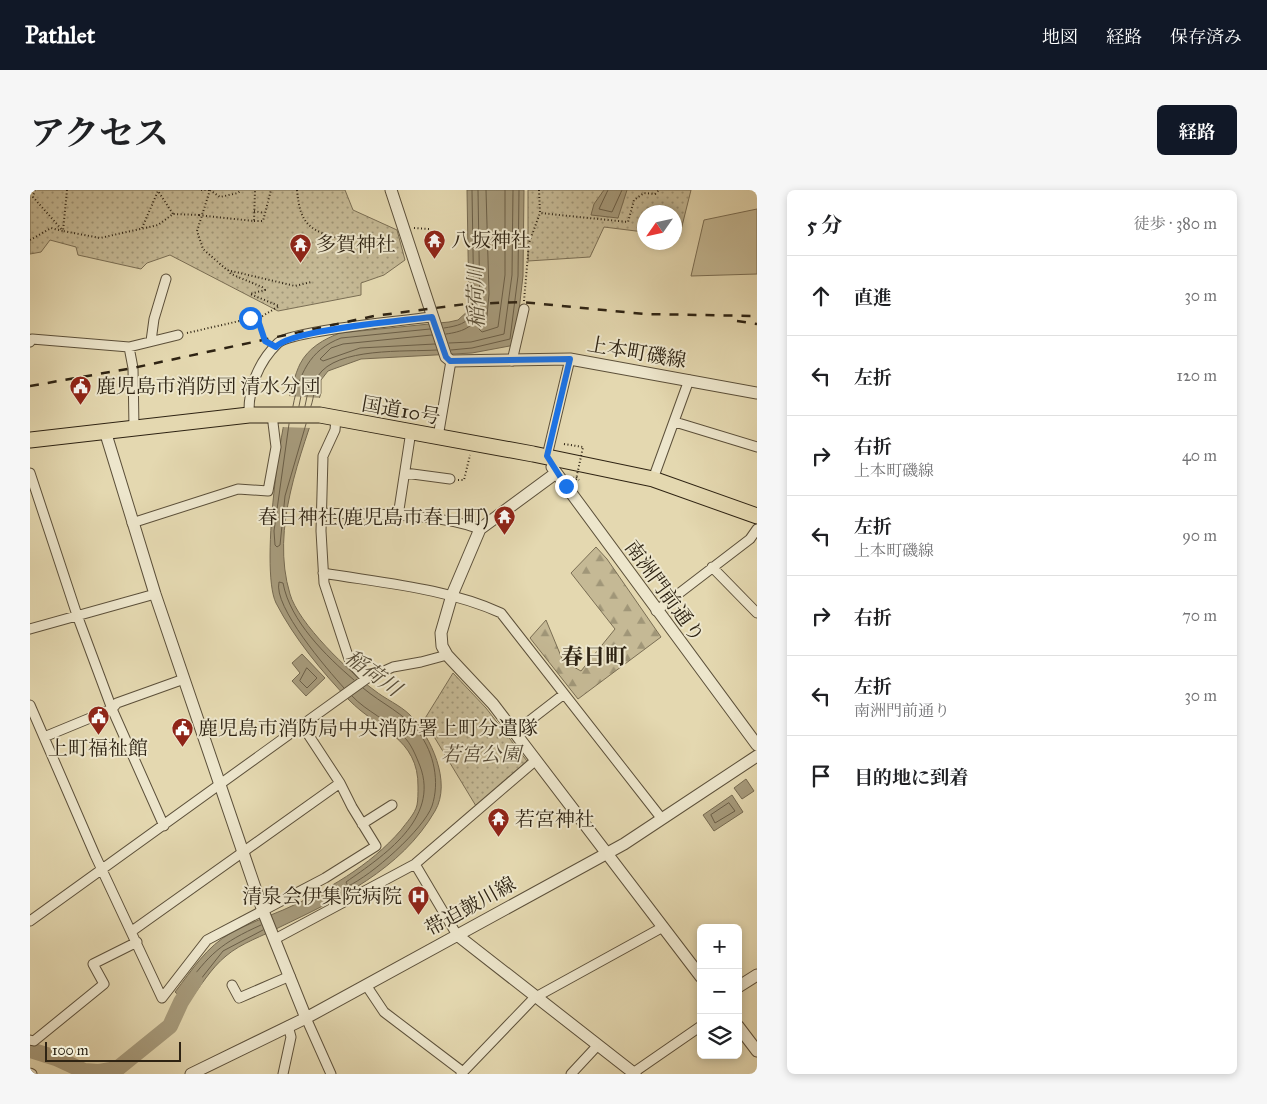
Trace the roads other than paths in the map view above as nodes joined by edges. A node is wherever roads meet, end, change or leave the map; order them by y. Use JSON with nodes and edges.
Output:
{"nodes":[{"id":1,"x":391,"y":190,"type":"edge"},
{"id":2,"x":166,"y":279,"type":"dead end"},
{"id":3,"x":524,"y":309,"type":"road end"},
{"id":4,"x":432,"y":319,"type":"junction"},
{"id":5,"x":178,"y":335,"type":"road end"},
{"id":6,"x":151,"y":341,"type":"junction"},
{"id":7,"x":30,"y":342,"type":"edge"},
{"id":8,"x":130,"y":347,"type":"junction"},
{"id":9,"x":448,"y":359,"type":"junction"},
{"id":10,"x":570,"y":359,"type":"junction"},
{"id":11,"x":512,"y":361,"type":"junction"},
{"id":12,"x":689,"y":380,"type":"junction"},
{"id":13,"x":757,"y":393,"type":"edge"},
{"id":14,"x":249,"y":415,"type":"junction"},
{"id":15,"x":275,"y":415,"type":"junction"},
{"id":16,"x":336,"y":418,"type":"junction"},
{"id":17,"x":675,"y":422,"type":"junction"},
{"id":18,"x":134,"y":428,"type":"junction"},
{"id":19,"x":105,"y":431,"type":"junction"},
{"id":20,"x":411,"y":431,"type":"junction"},
{"id":21,"x":438,"y":436,"type":"junction"},
{"id":22,"x":30,"y":440,"type":"edge"},
{"id":23,"x":757,"y":447,"type":"edge"},
{"id":24,"x":547,"y":456,"type":"junction"},
{"id":25,"x":30,"y":473,"type":"edge"},
{"id":26,"x":405,"y":473,"type":"junction"},
{"id":27,"x":556,"y":473,"type":"junction"},
{"id":28,"x":450,"y":479,"type":"road end"},
{"id":29,"x":653,"y":480,"type":"junction"},
{"id":30,"x":322,"y":513,"type":"junction"},
{"id":31,"x":398,"y":516,"type":"junction"},
{"id":32,"x":757,"y":516,"type":"edge"},
{"id":33,"x":132,"y":523,"type":"junction"},
{"id":34,"x":480,"y":529,"type":"junction"},
{"id":35,"x":757,"y":529,"type":"edge"},
{"id":36,"x":712,"y":568,"type":"junction"},
{"id":37,"x":323,"y":573,"type":"junction"},
{"id":38,"x":155,"y":594,"type":"junction"},
{"id":39,"x":452,"y":595,"type":"junction"},
{"id":40,"x":656,"y":611,"type":"junction"},
{"id":41,"x":757,"y":613,"type":"edge"},
{"id":42,"x":77,"y":615,"type":"junction"},
{"id":43,"x":30,"y":628,"type":"edge"},
{"id":44,"x":447,"y":655,"type":"junction"},
{"id":45,"x":366,"y":679,"type":"junction"},
{"id":46,"x":184,"y":680,"type":"junction"},
{"id":47,"x":564,"y":694,"type":"junction"},
{"id":48,"x":30,"y":705,"type":"edge"},
{"id":49,"x":112,"y":709,"type":"junction"},
{"id":50,"x":302,"y":725,"type":"junction"},
{"id":51,"x":514,"y":732,"type":"junction"},
{"id":52,"x":44,"y":737,"type":"junction"},
{"id":53,"x":757,"y":746,"type":"edge"},
{"id":54,"x":757,"y":756,"type":"edge"},
{"id":55,"x":536,"y":760,"type":"junction"},
{"id":56,"x":340,"y":783,"type":"junction"},
{"id":57,"x":220,"y":785,"type":"junction"},
{"id":58,"x":392,"y":805,"type":"dead end"},
{"id":59,"x":662,"y":819,"type":"junction"},
{"id":60,"x":362,"y":824,"type":"junction"},
{"id":61,"x":164,"y":826,"type":"junction"},
{"id":62,"x":243,"y":852,"type":"junction"},
{"id":63,"x":606,"y":852,"type":"junction"},
{"id":64,"x":415,"y":864,"type":"junction"},
{"id":65,"x":102,"y":869,"type":"junction"},
{"id":66,"x":263,"y":912,"type":"junction"},
{"id":67,"x":30,"y":921,"type":"edge"},
{"id":68,"x":663,"y":927,"type":"junction"},
{"id":69,"x":132,"y":931,"type":"junction"},
{"id":70,"x":456,"y":935,"type":"junction"},
{"id":71,"x":275,"y":938,"type":"junction"},
{"id":72,"x":137,"y":942,"type":"junction"},
{"id":73,"x":697,"y":972,"type":"edge"},
{"id":74,"x":757,"y":975,"type":"edge"},
{"id":75,"x":290,"y":976,"type":"junction"},
{"id":76,"x":742,"y":984,"type":"edge"},
{"id":77,"x":232,"y":985,"type":"dead end"},
{"id":78,"x":366,"y":985,"type":"junction"},
{"id":79,"x":534,"y":998,"type":"junction"},
{"id":80,"x":306,"y":1018,"type":"junction"},
{"id":81,"x":288,"y":1026,"type":"junction"},
{"id":82,"x":697,"y":1029,"type":"edge"},
{"id":83,"x":742,"y":1031,"type":"edge"},
{"id":84,"x":30,"y":1040,"type":"edge"},
{"id":85,"x":598,"y":1045,"type":"junction"},
{"id":86,"x":757,"y":1051,"type":"edge"},
{"id":87,"x":462,"y":1073,"type":"edge"},
{"id":88,"x":191,"y":1074,"type":"edge"},
{"id":89,"x":283,"y":1074,"type":"edge"},
{"id":90,"x":331,"y":1074,"type":"edge"},
{"id":91,"x":571,"y":1074,"type":"edge"},
{"id":92,"x":634,"y":1074,"type":"edge"}],
"edges":[{"from":1,"to":4,"type":"street"},
{"from":2,"to":6,"type":"street"},
{"from":3,"to":11,"type":"street"},
{"from":4,"to":9,"type":"street"},
{"from":4,"to":14,"type":"street"},
{"from":5,"to":6,"type":"street"},
{"from":6,"to":8,"type":"street"},
{"from":7,"to":8,"type":"street"},
{"from":8,"to":18,"type":"street"},
{"from":9,"to":11,"type":"street","name":"上本町磯線"},
{"from":9,"to":21,"type":"street"},
{"from":10,"to":11,"type":"street","name":"上本町磯線"},
{"from":10,"to":12,"type":"street","name":"上本町磯線"},
{"from":10,"to":24,"type":"street"},
{"from":12,"to":13,"type":"street","name":"上本町磯線"},
{"from":12,"to":17,"type":"street"},
{"from":14,"to":15,"type":"highway","name":"国道10号"},
{"from":14,"to":18,"type":"highway","name":"国道10号"},
{"from":15,"to":16,"type":"highway","name":"国道10号"},
{"from":15,"to":33,"type":"street"},
{"from":16,"to":20,"type":"highway","name":"国道10号"},
{"from":16,"to":30,"type":"street"},
{"from":17,"to":23,"type":"street"},
{"from":17,"to":29,"type":"street"},
{"from":18,"to":19,"type":"highway","name":"国道10号"},
{"from":19,"to":22,"type":"highway","name":"国道10号"},
{"from":19,"to":33,"type":"street"},
{"from":20,"to":21,"type":"highway","name":"国道10号"},
{"from":20,"to":26,"type":"street"},
{"from":21,"to":24,"type":"highway","name":"国道10号"},
{"from":24,"to":27,"type":"street","name":"南洲門前通り"},
{"from":24,"to":29,"type":"highway","name":"国道10号"},
{"from":25,"to":42,"type":"street"},
{"from":26,"to":28,"type":"street"},
{"from":26,"to":31,"type":"street"},
{"from":27,"to":34,"type":"street"},
{"from":27,"to":40,"type":"street","name":"南洲門前通り"},
{"from":29,"to":32,"type":"highway","name":"国道10号"},
{"from":30,"to":31,"type":"street"},
{"from":30,"to":37,"type":"street"},
{"from":31,"to":34,"type":"street"},
{"from":33,"to":38,"type":"street"},
{"from":34,"to":39,"type":"street"},
{"from":35,"to":36,"type":"street"},
{"from":36,"to":40,"type":"street"},
{"from":36,"to":41,"type":"street"},
{"from":37,"to":39,"type":"street"},
{"from":37,"to":45,"type":"street"},
{"from":38,"to":42,"type":"street"},
{"from":38,"to":46,"type":"street"},
{"from":39,"to":44,"type":"street"},
{"from":39,"to":47,"type":"street"},
{"from":40,"to":53,"type":"street","name":"南洲門前通り"},
{"from":42,"to":43,"type":"street"},
{"from":42,"to":49,"type":"street"},
{"from":44,"to":45,"type":"street"},
{"from":44,"to":51,"type":"street"},
{"from":45,"to":50,"type":"street"},
{"from":46,"to":49,"type":"street"},
{"from":46,"to":57,"type":"street"},
{"from":47,"to":51,"type":"street"},
{"from":47,"to":59,"type":"street"},
{"from":48,"to":52,"type":"street"},
{"from":49,"to":52,"type":"street"},
{"from":49,"to":61,"type":"street"},
{"from":50,"to":56,"type":"street"},
{"from":50,"to":57,"type":"street"},
{"from":51,"to":55,"type":"street"},
{"from":52,"to":65,"type":"street"},
{"from":54,"to":59,"type":"street","name":"帯迫皷川線"},
{"from":55,"to":63,"type":"street"},
{"from":55,"to":64,"type":"street"},
{"from":56,"to":60,"type":"street"},
{"from":56,"to":62,"type":"street"},
{"from":57,"to":61,"type":"street"},
{"from":57,"to":62,"type":"street"},
{"from":58,"to":60,"type":"street"},
{"from":59,"to":63,"type":"street","name":"帯迫皷川線"},
{"from":60,"to":66,"type":"street"},
{"from":61,"to":65,"type":"street"},
{"from":62,"to":66,"type":"street"},
{"from":62,"to":69,"type":"street"},
{"from":63,"to":68,"type":"street"},
{"from":63,"to":70,"type":"street","name":"帯迫皷川線"},
{"from":64,"to":70,"type":"street"},
{"from":64,"to":71,"type":"street"},
{"from":65,"to":67,"type":"street"},
{"from":65,"to":69,"type":"street"},
{"from":66,"to":71,"type":"street"},
{"from":66,"to":72,"type":"street"},
{"from":68,"to":73,"type":"street"},
{"from":68,"to":79,"type":"street"},
{"from":69,"to":72,"type":"street"},
{"from":70,"to":78,"type":"street","name":"帯迫皷川線"},
{"from":70,"to":79,"type":"street"},
{"from":71,"to":75,"type":"street"},
{"from":72,"to":84,"type":"street"},
{"from":74,"to":76,"type":"street"},
{"from":75,"to":77,"type":"street"},
{"from":75,"to":80,"type":"street"},
{"from":78,"to":80,"type":"street","name":"帯迫皷川線"},
{"from":78,"to":87,"type":"street"},
{"from":79,"to":85,"type":"street"},
{"from":79,"to":87,"type":"street"},
{"from":80,"to":81,"type":"street","name":"帯迫皷川線"},
{"from":80,"to":90,"type":"street"},
{"from":81,"to":88,"type":"street","name":"帯迫皷川線"},
{"from":81,"to":89,"type":"street"},
{"from":82,"to":92,"type":"street"},
{"from":83,"to":86,"type":"street"},
{"from":85,"to":91,"type":"street"},
{"from":85,"to":92,"type":"street"}]}
